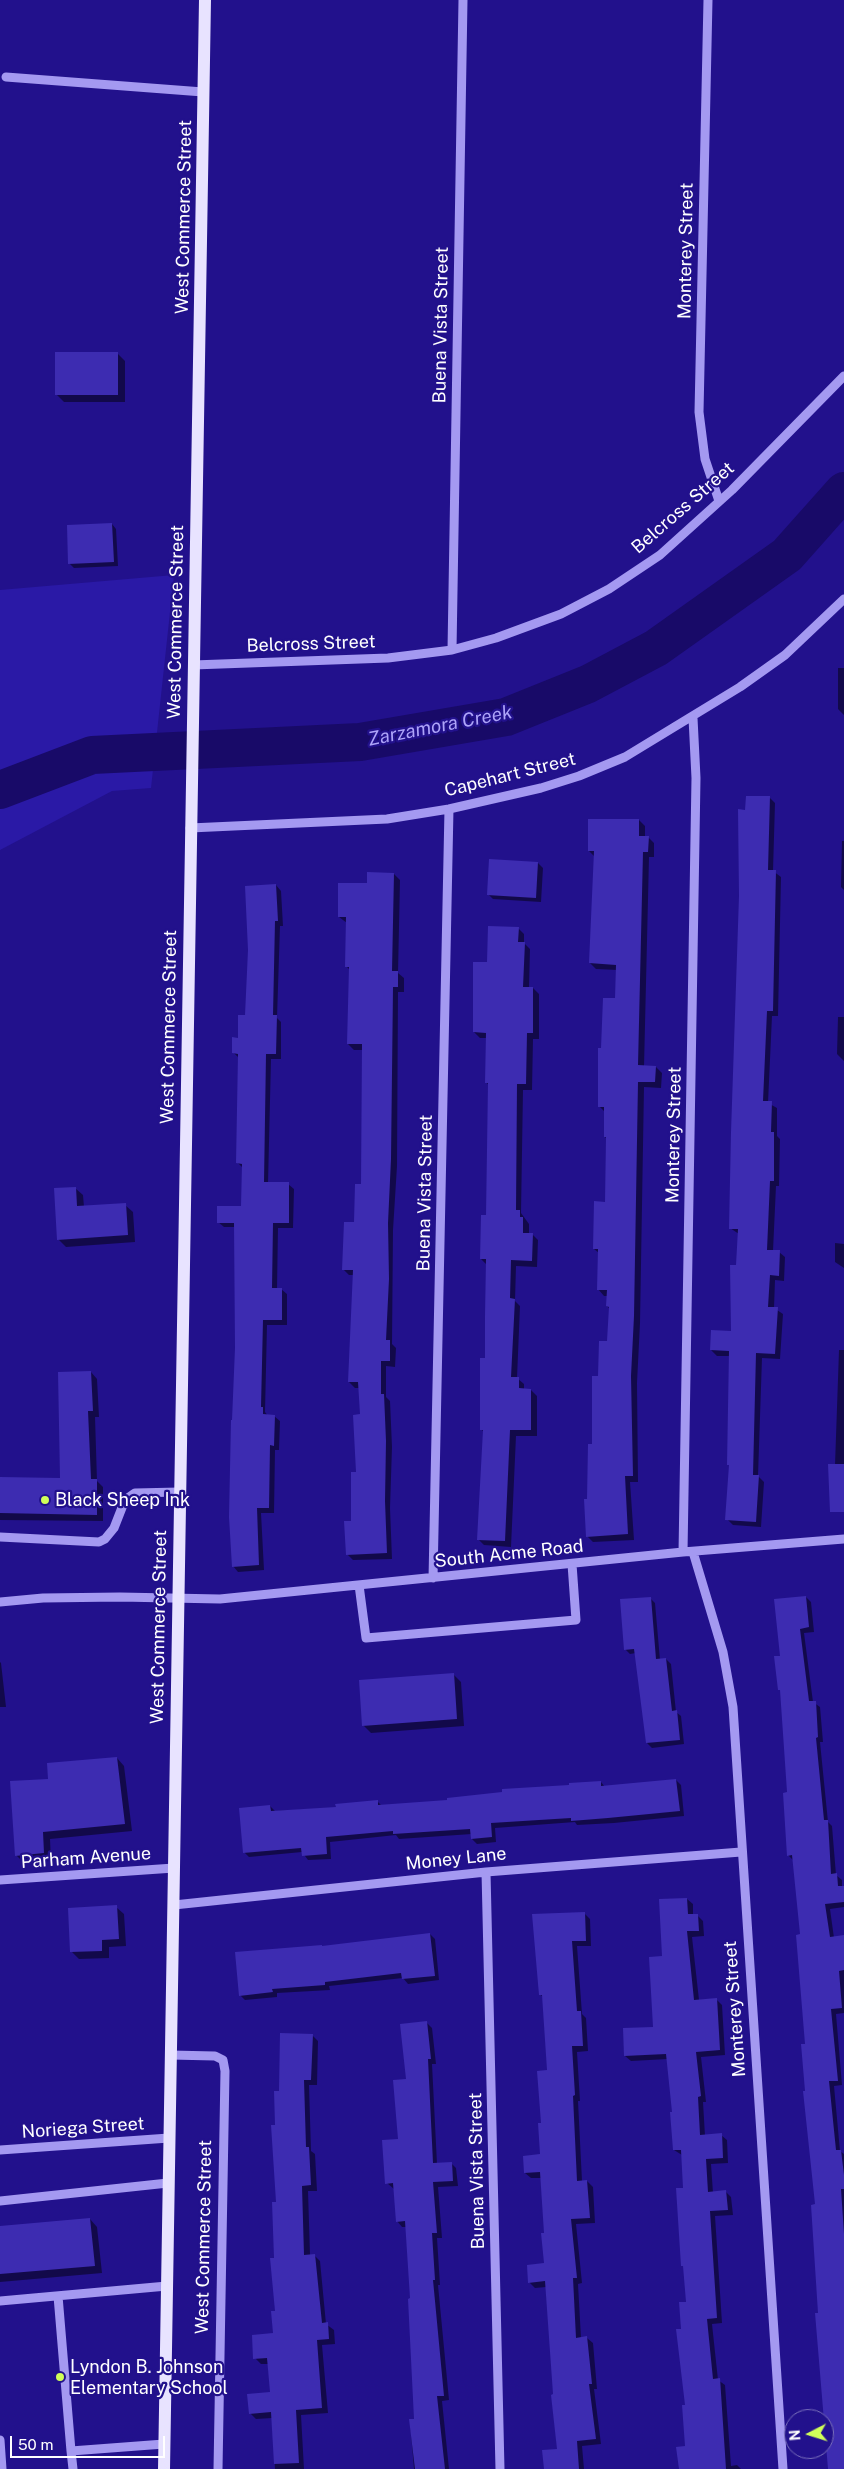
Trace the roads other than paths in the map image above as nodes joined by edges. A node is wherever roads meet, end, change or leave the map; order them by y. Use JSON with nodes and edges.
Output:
{"nodes":[{"id":1,"x":205,"y":0,"type":"edge"},
{"id":2,"x":463,"y":0,"type":"edge"},
{"id":3,"x":708,"y":0,"type":"edge"},
{"id":4,"x":6,"y":77,"type":"dead end"},
{"id":5,"x":204,"y":92,"type":"junction"},
{"id":6,"x":844,"y":376,"type":"edge"},
{"id":7,"x":719,"y":501,"type":"junction"},
{"id":8,"x":844,"y":599,"type":"edge"},
{"id":9,"x":452,"y":650,"type":"junction"},
{"id":10,"x":193,"y":665,"type":"junction"},
{"id":11,"x":693,"y":718,"type":"junction"},
{"id":12,"x":449,"y":809,"type":"junction"},
{"id":13,"x":190,"y":828,"type":"junction"},
{"id":14,"x":179,"y":1492,"type":"junction"},
{"id":15,"x":0,"y":1537,"type":"edge"},
{"id":16,"x":844,"y":1540,"type":"edge"},
{"id":17,"x":683,"y":1552,"type":"junction"},
{"id":18,"x":693,"y":1552,"type":"junction"},
{"id":19,"x":572,"y":1564,"type":"junction"},
{"id":20,"x":433,"y":1578,"type":"junction"},
{"id":21,"x":359,"y":1585,"type":"junction"},
{"id":22,"x":177,"y":1598,"type":"junction"},
{"id":23,"x":0,"y":1602,"type":"edge"},
{"id":24,"x":741,"y":1852,"type":"junction"},
{"id":25,"x":174,"y":1868,"type":"junction"},
{"id":26,"x":486,"y":1872,"type":"junction"},
{"id":27,"x":0,"y":1880,"type":"edge"},
{"id":28,"x":174,"y":1905,"type":"junction"},
{"id":29,"x":170,"y":2055,"type":"junction"},
{"id":30,"x":169,"y":2138,"type":"junction"},
{"id":31,"x":0,"y":2150,"type":"edge"},
{"id":32,"x":168,"y":2183,"type":"junction"},
{"id":33,"x":0,"y":2201,"type":"edge"},
{"id":34,"x":167,"y":2286,"type":"junction"},
{"id":35,"x":58,"y":2296,"type":"junction"},
{"id":36,"x":0,"y":2301,"type":"edge"},
{"id":37,"x":0,"y":2440,"type":"edge"},
{"id":38,"x":164,"y":2444,"type":"junction"},
{"id":39,"x":72,"y":2451,"type":"junction"},
{"id":40,"x":2,"y":2469,"type":"edge"},
{"id":41,"x":73,"y":2469,"type":"edge"},
{"id":42,"x":164,"y":2469,"type":"edge"},
{"id":43,"x":218,"y":2469,"type":"edge"},
{"id":44,"x":500,"y":2469,"type":"edge"},
{"id":45,"x":783,"y":2469,"type":"edge"}],
"edges":[{"from":1,"to":5,"type":"main road","name":"West Commerce Street"},
{"from":2,"to":9,"type":"street","name":"Buena Vista Street"},
{"from":3,"to":7,"type":"street","name":"Monterey Street"},
{"from":4,"to":5,"type":"street"},
{"from":5,"to":10,"type":"main road","name":"West Commerce Street"},
{"from":6,"to":7,"type":"street","name":"Belcross Street"},
{"from":7,"to":9,"type":"street","name":"Belcross Street"},
{"from":8,"to":11,"type":"street","name":"Capehart Street"},
{"from":9,"to":10,"type":"street","name":"Belcross Street"},
{"from":10,"to":13,"type":"main road","name":"West Commerce Street"},
{"from":11,"to":12,"type":"street","name":"Capehart Street"},
{"from":11,"to":17,"type":"street","name":"Monterey Street"},
{"from":12,"to":13,"type":"street","name":"Capehart Street"},
{"from":12,"to":20,"type":"street","name":"Buena Vista Street"},
{"from":13,"to":14,"type":"main road","name":"West Commerce Street"},
{"from":14,"to":15,"type":"street"},
{"from":14,"to":22,"type":"main road","name":"West Commerce Street"},
{"from":16,"to":18,"type":"street","name":"South Acme Road"},
{"from":17,"to":18,"type":"street","name":"South Acme Road"},
{"from":17,"to":19,"type":"street","name":"South Acme Road"},
{"from":18,"to":24,"type":"street","name":"Monterey Street"},
{"from":19,"to":20,"type":"street","name":"South Acme Road"},
{"from":19,"to":21,"type":"street"},
{"from":20,"to":21,"type":"street","name":"South Acme Road"},
{"from":21,"to":22,"type":"street","name":"South Acme Road"},
{"from":22,"to":23,"type":"street","name":"South Acme Road"},
{"from":22,"to":25,"type":"main road","name":"West Commerce Street"},
{"from":24,"to":26,"type":"street","name":"Money Lane"},
{"from":24,"to":45,"type":"street","name":"Monterey Street"},
{"from":25,"to":27,"type":"street","name":"Parham Avenue"},
{"from":25,"to":28,"type":"main road","name":"West Commerce Street"},
{"from":26,"to":28,"type":"street","name":"Money Lane"},
{"from":26,"to":44,"type":"street","name":"Buena Vista Street"},
{"from":28,"to":29,"type":"main road","name":"West Commerce Street"},
{"from":29,"to":30,"type":"main road","name":"West Commerce Street"},
{"from":29,"to":43,"type":"street","name":"West Commerce Street"},
{"from":30,"to":31,"type":"street","name":"Noriega Street"},
{"from":30,"to":32,"type":"main road","name":"West Commerce Street"},
{"from":32,"to":33,"type":"street"},
{"from":32,"to":34,"type":"main road","name":"West Commerce Street"},
{"from":34,"to":35,"type":"street"},
{"from":34,"to":38,"type":"main road","name":"West Commerce Street"},
{"from":35,"to":36,"type":"street"},
{"from":35,"to":39,"type":"street"},
{"from":37,"to":40,"type":"street"},
{"from":38,"to":39,"type":"street"},
{"from":38,"to":42,"type":"main road","name":"West Commerce Street"},
{"from":39,"to":41,"type":"street"}]}
